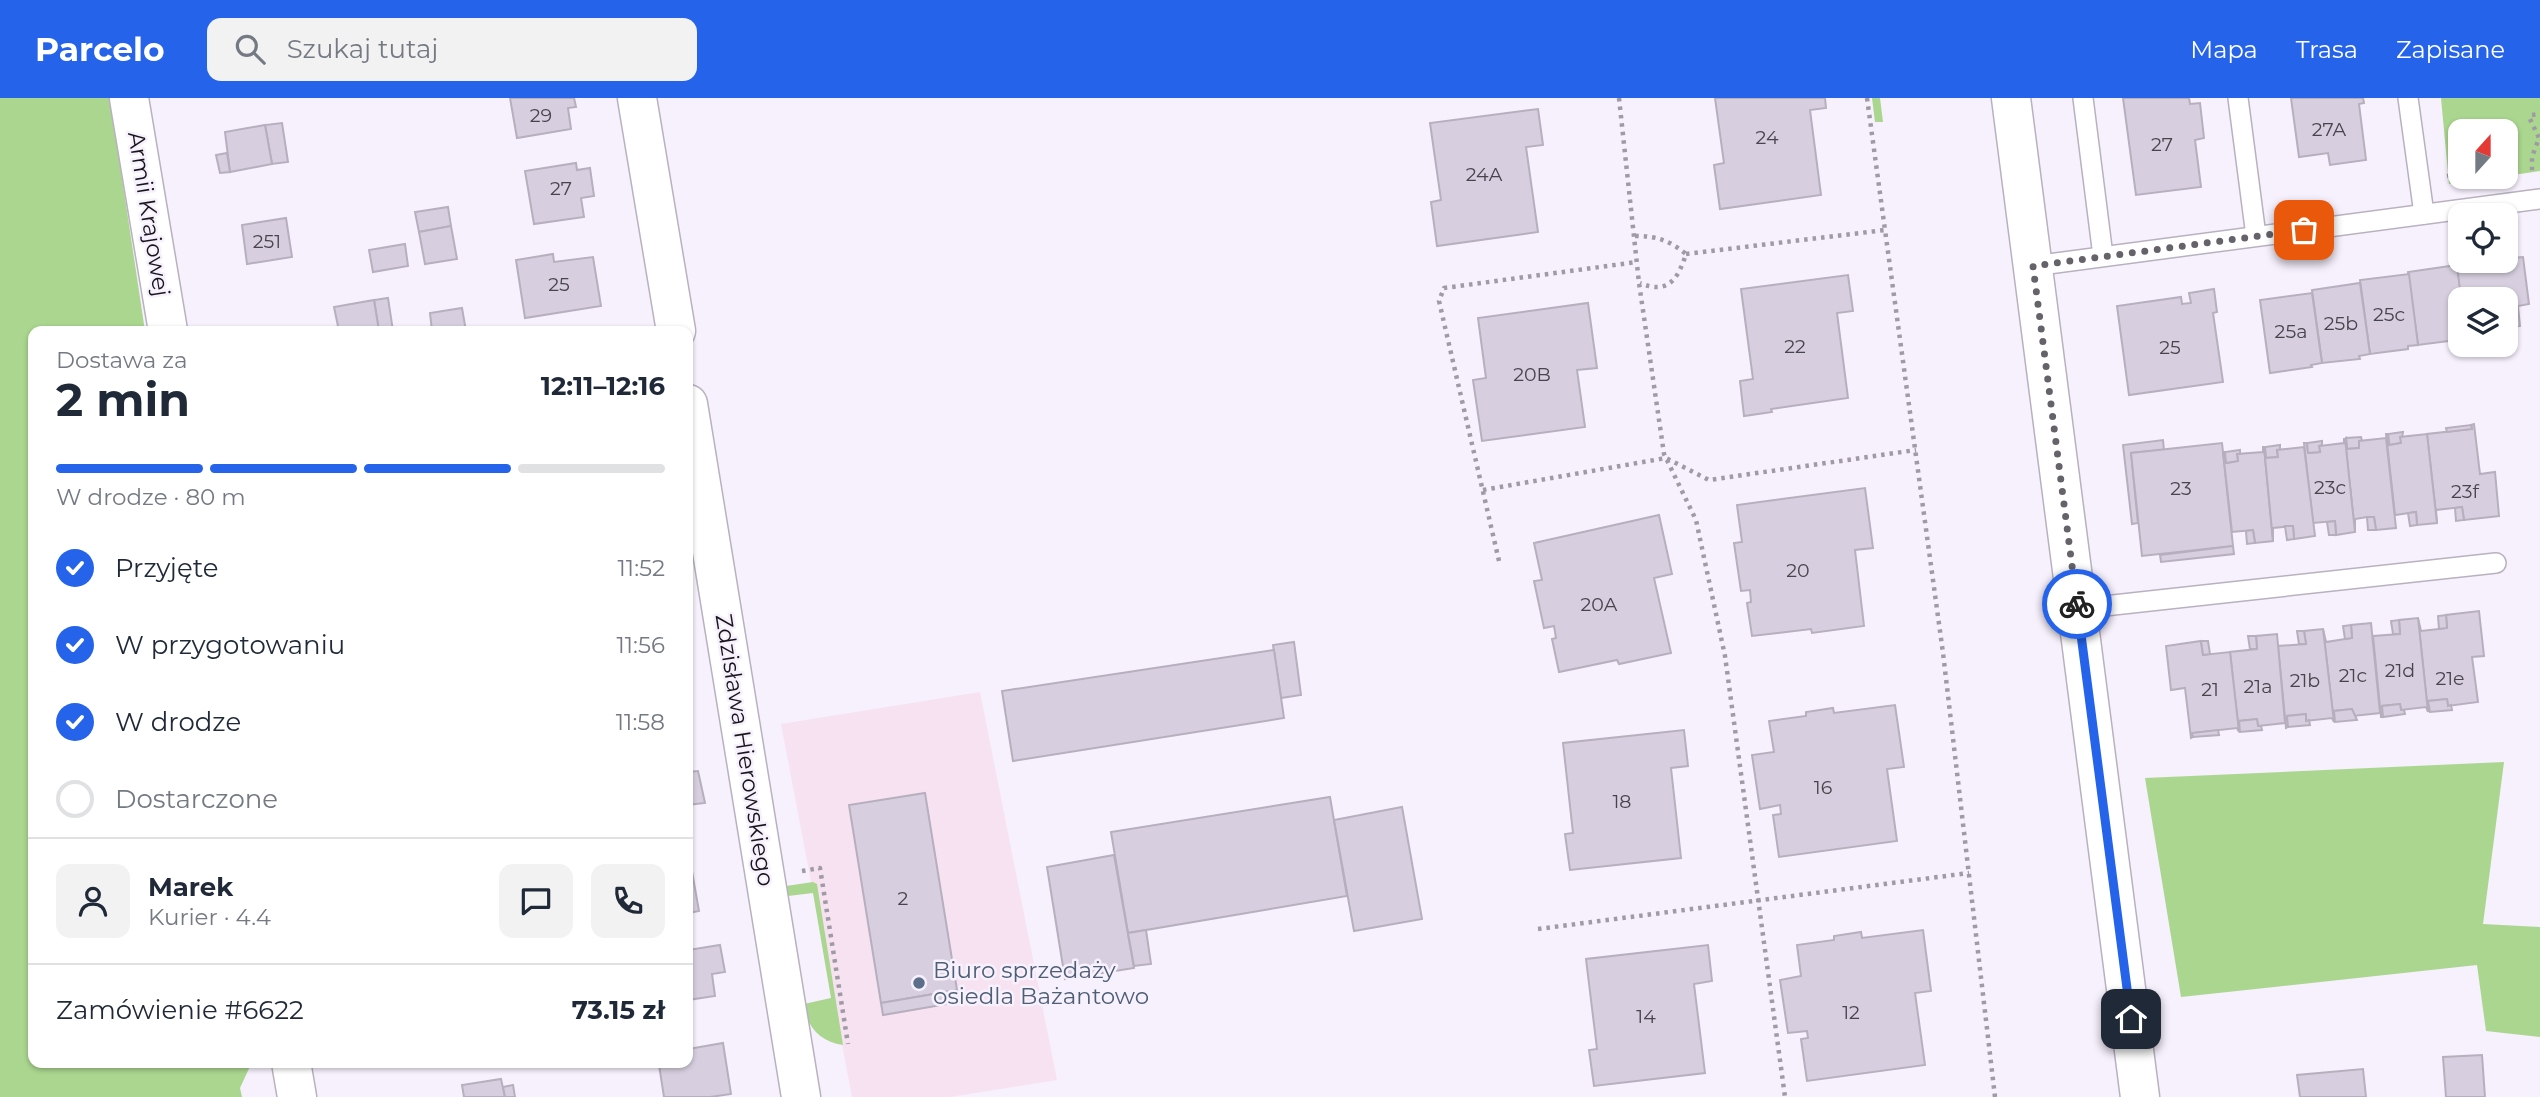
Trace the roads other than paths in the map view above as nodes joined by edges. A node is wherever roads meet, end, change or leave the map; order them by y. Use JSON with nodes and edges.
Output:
{"nodes":[{"id":1,"x":129,"y":98,"type":"edge"},
{"id":2,"x":638,"y":98,"type":"edge"},
{"id":3,"x":2011,"y":98,"type":"edge"},
{"id":4,"x":2083,"y":98,"type":"edge"},
{"id":5,"x":2238,"y":98,"type":"edge"},
{"id":6,"x":2408,"y":98,"type":"edge"},
{"id":7,"x":2540,"y":199,"type":"edge"},
{"id":8,"x":2424,"y":214,"type":"junction"},
{"id":9,"x":2256,"y":236,"type":"junction"},
{"id":10,"x":2103,"y":256,"type":"junction"},
{"id":11,"x":2033,"y":266,"type":"junction"},
{"id":12,"x":167,"y":326,"type":"edge"},
{"id":13,"x":675,"y":326,"type":"edge"},
{"id":14,"x":693,"y":435,"type":"edge"},
{"id":15,"x":2496,"y":563,"type":"dead end"},
{"id":16,"x":2077,"y":609,"type":"junction"},
{"id":17,"x":291,"y":1068,"type":"edge"},
{"id":18,"x":297,"y":1097,"type":"edge"},
{"id":19,"x":802,"y":1097,"type":"edge"},
{"id":20,"x":2140,"y":1097,"type":"edge"}],
"edges":[{"from":1,"to":12,"type":"street","name":"Armii Krajowej"},
{"from":2,"to":13,"type":"street"},
{"from":3,"to":11,"type":"street"},
{"from":4,"to":10,"type":"lane"},
{"from":5,"to":9,"type":"lane"},
{"from":6,"to":8,"type":"lane"},
{"from":7,"to":8,"type":"lane"},
{"from":8,"to":9,"type":"lane"},
{"from":9,"to":10,"type":"lane"},
{"from":10,"to":11,"type":"lane"},
{"from":11,"to":16,"type":"street"},
{"from":14,"to":19,"type":"street","name":"Zdzisława Hierowskiego"},
{"from":15,"to":16,"type":"lane"},
{"from":16,"to":20,"type":"street"},
{"from":17,"to":18,"type":"street"}]}
